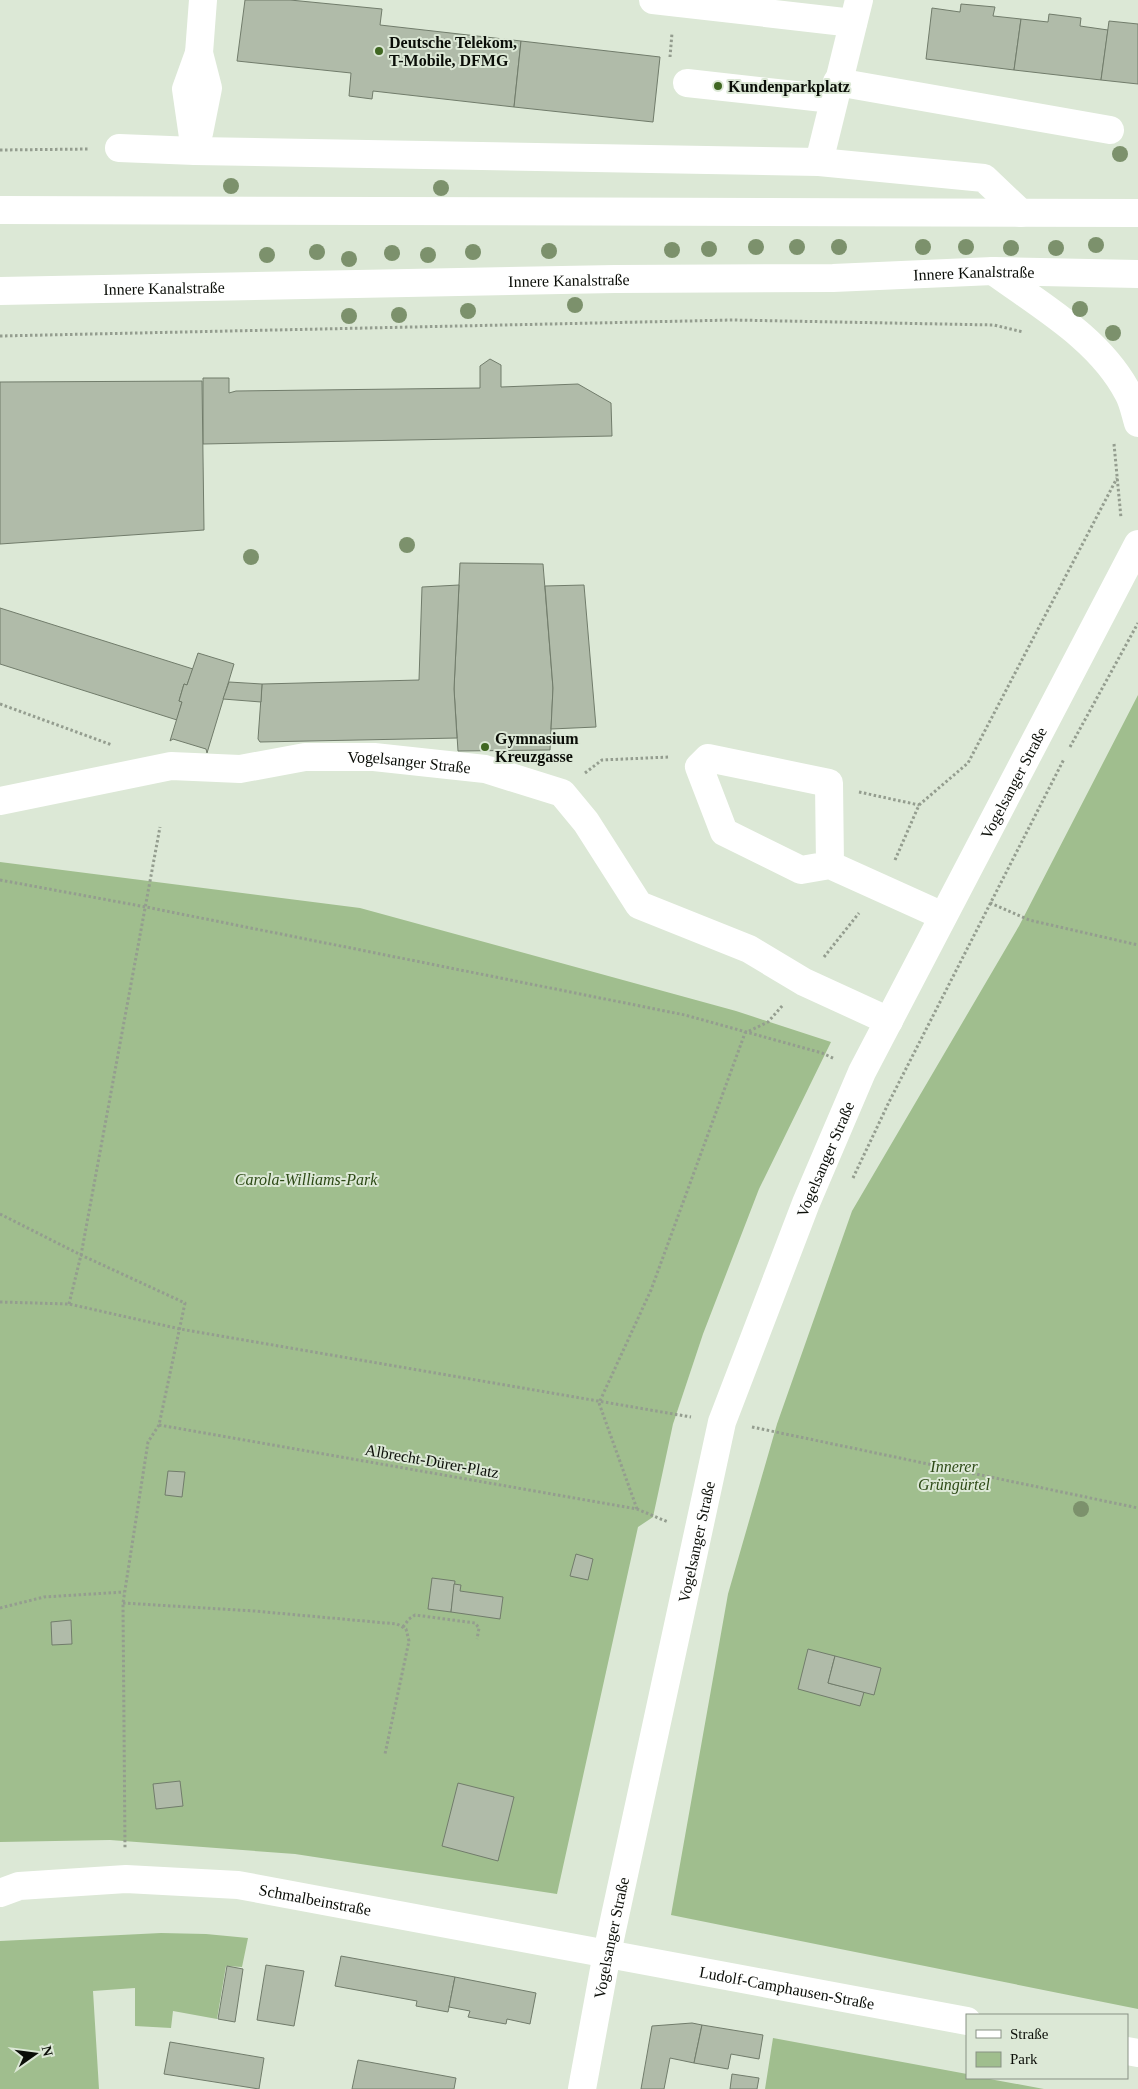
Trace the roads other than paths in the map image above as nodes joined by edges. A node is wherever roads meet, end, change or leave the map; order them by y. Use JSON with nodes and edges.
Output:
{"nodes":[{"id":1,"x":203,"y":0,"type":"edge"},
{"id":2,"x":664,"y":1,"type":"edge"},
{"id":3,"x":856,"y":11,"type":"edge"},
{"id":4,"x":687,"y":83,"type":"dead end"},
{"id":5,"x":834,"y":91,"type":"junction"},
{"id":6,"x":1110,"y":130,"type":"dead end"},
{"id":7,"x":119,"y":148,"type":"road end"},
{"id":8,"x":195,"y":152,"type":"junction"},
{"id":9,"x":818,"y":162,"type":"junction"},
{"id":10,"x":0,"y":210,"type":"edge"},
{"id":11,"x":1021,"y":213,"type":"junction"},
{"id":12,"x":1138,"y":213,"type":"edge"},
{"id":13,"x":993,"y":271,"type":"junction"},
{"id":14,"x":1138,"y":274,"type":"edge"},
{"id":15,"x":0,"y":291,"type":"edge"},
{"id":16,"x":1138,"y":423,"type":"edge"},
{"id":17,"x":1138,"y":544,"type":"edge"},
{"id":18,"x":0,"y":801,"type":"edge"},
{"id":19,"x":830,"y":865,"type":"junction"},
{"id":20,"x":943,"y":916,"type":"junction"},
{"id":21,"x":889,"y":1021,"type":"junction"},
{"id":22,"x":6,"y":1887,"type":"edge"},
{"id":23,"x":607,"y":1953,"type":"junction"},
{"id":24,"x":966,"y":2021,"type":"edge"},
{"id":25,"x":582,"y":2089,"type":"edge"}],
"edges":[{"from":1,"to":8,"type":"main road"},
{"from":2,"to":3,"type":"main road"},
{"from":3,"to":5,"type":"main road"},
{"from":4,"to":5,"type":"main road"},
{"from":5,"to":6,"type":"main road"},
{"from":5,"to":9,"type":"main road"},
{"from":7,"to":8,"type":"main road"},
{"from":8,"to":9,"type":"main road"},
{"from":9,"to":11,"type":"main road"},
{"from":10,"to":11,"type":"main road"},
{"from":11,"to":12,"type":"main road"},
{"from":13,"to":14,"type":"main road","name":"Innere Kanalstraße"},
{"from":13,"to":15,"type":"main road","name":"Innere Kanalstraße"},
{"from":13,"to":16,"type":"main road"},
{"from":17,"to":20,"type":"main road","name":"Vogelsanger Straße"},
{"from":18,"to":21,"type":"main road","name":"Vogelsanger Straße"},
{"from":19,"to":19,"type":"main road"},
{"from":19,"to":20,"type":"main road"},
{"from":20,"to":21,"type":"main road","name":"Vogelsanger Straße"},
{"from":21,"to":23,"type":"main road","name":"Vogelsanger Straße"},
{"from":22,"to":23,"type":"main road","name":"Schmalbeinstraße"},
{"from":23,"to":24,"type":"main road","name":"Ludolf-Camphausen-Straße"},
{"from":23,"to":25,"type":"main road","name":"Vogelsanger Straße"}]}
